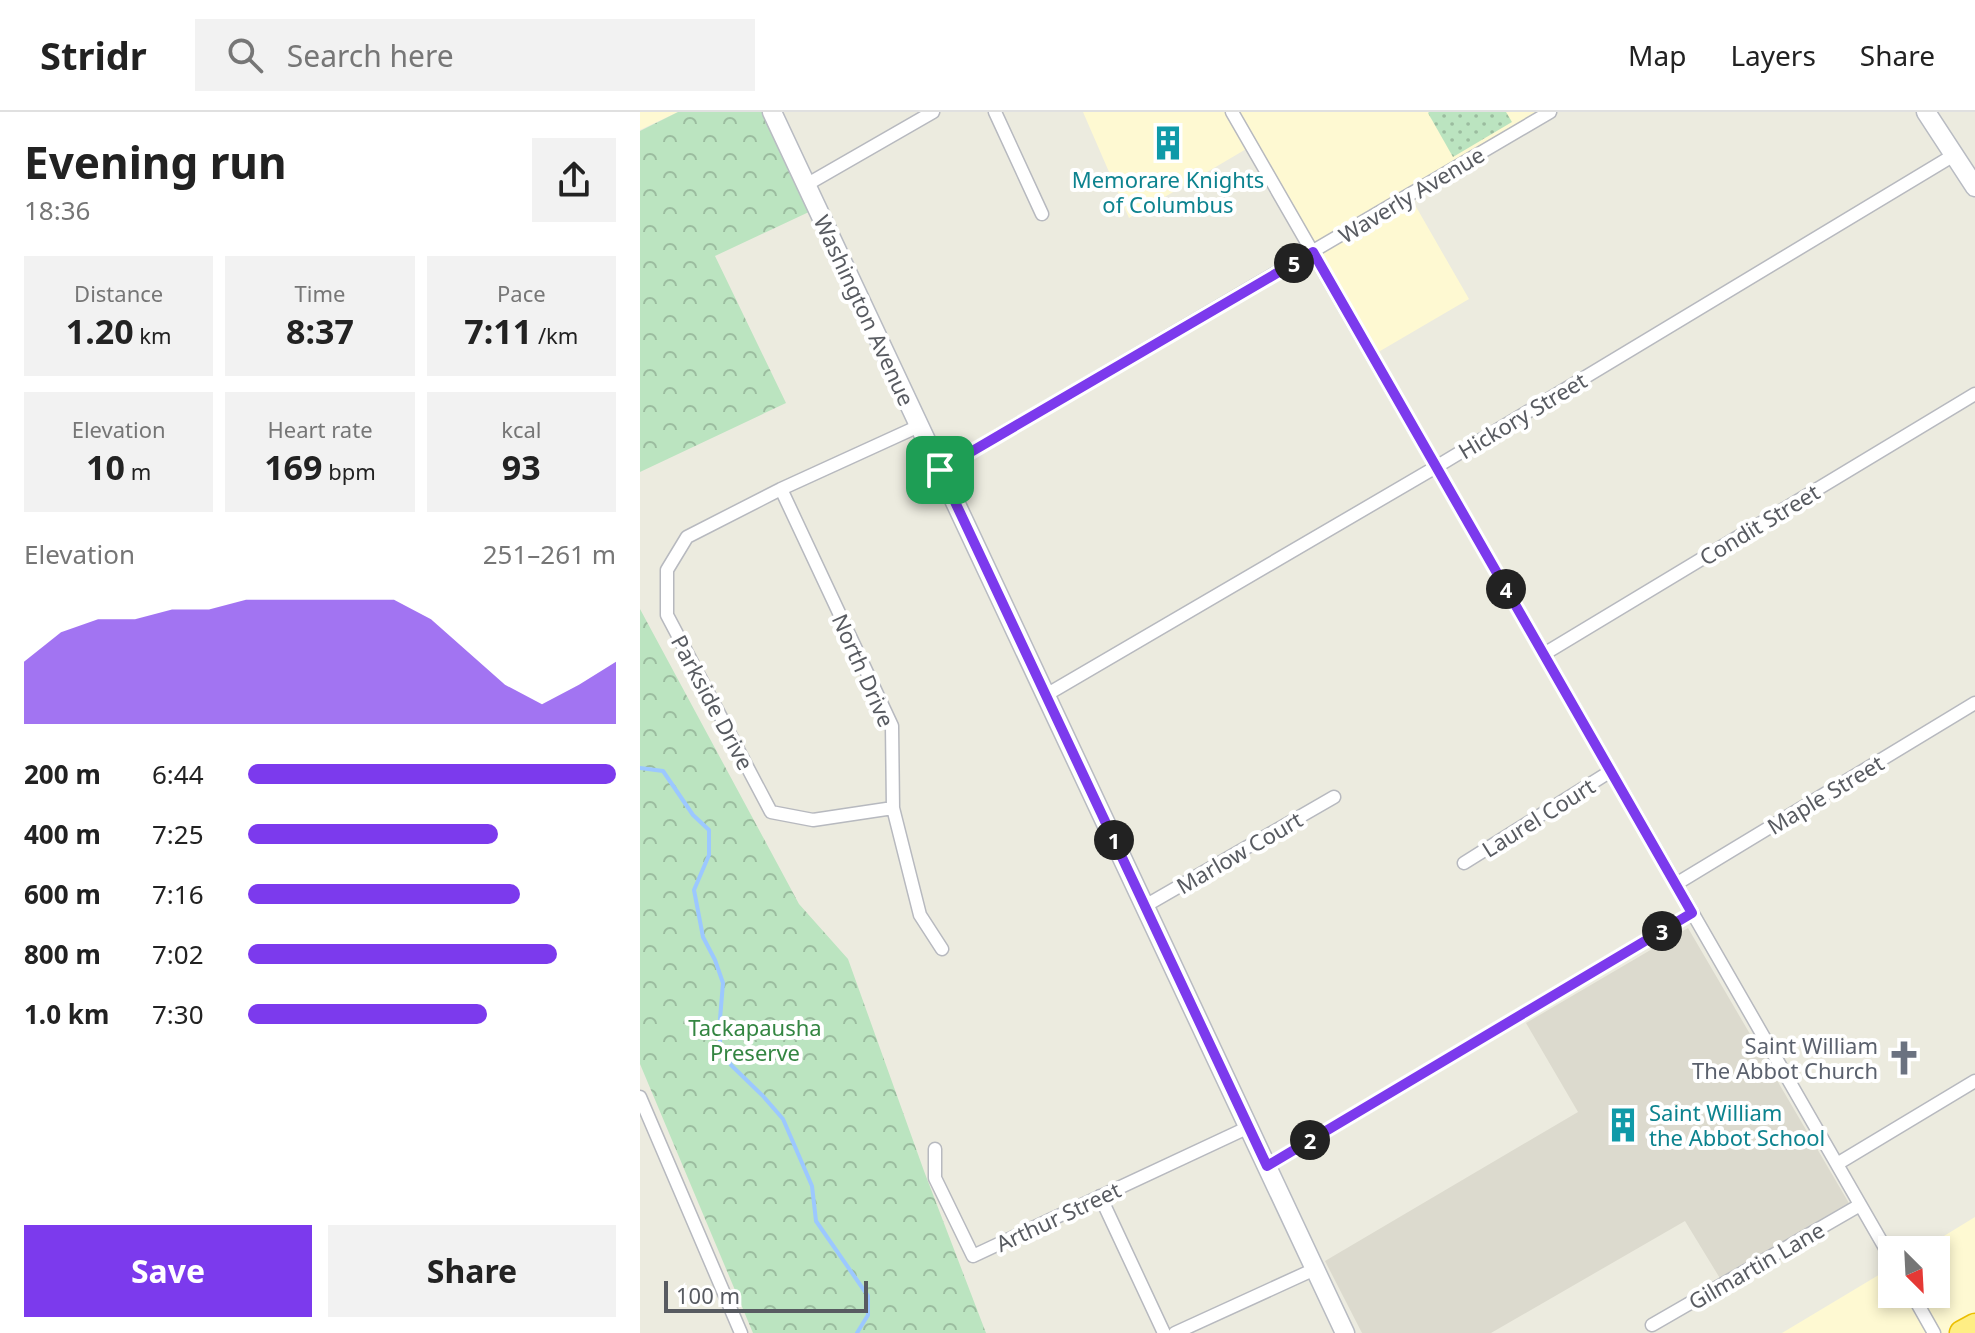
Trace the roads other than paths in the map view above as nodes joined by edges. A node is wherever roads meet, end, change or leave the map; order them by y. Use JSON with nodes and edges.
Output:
{"nodes":[{"id":1,"x":772,"y":112,"type":"edge"},
{"id":2,"x":933,"y":112,"type":"edge"},
{"id":3,"x":995,"y":112,"type":"edge"},
{"id":4,"x":1232,"y":112,"type":"edge"},
{"id":5,"x":1521,"y":112,"type":"edge"},
{"id":6,"x":1550,"y":112,"type":"edge"},
{"id":7,"x":1926,"y":112,"type":"edge"},
{"id":8,"x":1529,"y":125,"type":"junction"},
{"id":9,"x":1954,"y":155,"type":"junction"},
{"id":10,"x":806,"y":185,"type":"junction"},
{"id":11,"x":1975,"y":187,"type":"edge"},
{"id":12,"x":1042,"y":214,"type":"dead end"},
{"id":13,"x":1313,"y":252,"type":"junction"},
{"id":14,"x":1975,"y":394,"type":"edge"},
{"id":15,"x":919,"y":426,"type":"junction"},
{"id":16,"x":1436,"y":467,"type":"junction"},
{"id":17,"x":940,"y":470,"type":"junction"},
{"id":18,"x":781,"y":489,"type":"junction"},
{"id":19,"x":1544,"y":654,"type":"junction"},
{"id":20,"x":1046,"y":695,"type":"junction"},
{"id":21,"x":1975,"y":703,"type":"edge"},
{"id":22,"x":1611,"y":771,"type":"junction"},
{"id":23,"x":1334,"y":797,"type":"dead end"},
{"id":24,"x":893,"y":808,"type":"junction"},
{"id":25,"x":1464,"y":863,"type":"dead end"},
{"id":26,"x":1676,"y":884,"type":"junction"},
{"id":27,"x":1145,"y":906,"type":"junction"},
{"id":28,"x":1692,"y":913,"type":"junction"},
{"id":29,"x":942,"y":949,"type":"dead end"},
{"id":30,"x":1975,"y":1081,"type":"edge"},
{"id":31,"x":640,"y":1097,"type":"edge"},
{"id":32,"x":1249,"y":1127,"type":"junction"},
{"id":33,"x":935,"y":1149,"type":"dead end"},
{"id":34,"x":1837,"y":1164,"type":"junction"},
{"id":35,"x":1267,"y":1166,"type":"junction"},
{"id":36,"x":1100,"y":1196,"type":"junction"},
{"id":37,"x":1860,"y":1205,"type":"junction"},
{"id":38,"x":1878,"y":1236,"type":"edge"},
{"id":39,"x":1315,"y":1269,"type":"junction"},
{"id":40,"x":1920,"y":1308,"type":"edge"},
{"id":41,"x":1652,"y":1325,"type":"dead end"},
{"id":42,"x":1975,"y":1326,"type":"edge"},
{"id":43,"x":741,"y":1333,"type":"edge"},
{"id":44,"x":1164,"y":1333,"type":"edge"},
{"id":45,"x":1175,"y":1333,"type":"edge"},
{"id":46,"x":1345,"y":1333,"type":"edge"},
{"id":47,"x":1934,"y":1333,"type":"edge"},
{"id":48,"x":1962,"y":1333,"type":"edge"}],
"edges":[{"from":1,"to":10,"type":"street","name":"Washington Avenue"},
{"from":2,"to":10,"type":"street"},
{"from":3,"to":12,"type":"street"},
{"from":4,"to":13,"type":"street"},
{"from":5,"to":8,"type":"street"},
{"from":6,"to":8,"type":"street","name":"Waverly Avenue"},
{"from":7,"to":9,"type":"street"},
{"from":8,"to":13,"type":"street","name":"Waverly Avenue"},
{"from":9,"to":11,"type":"street"},
{"from":9,"to":16,"type":"street","name":"Hickory Street"},
{"from":10,"to":15,"type":"street","name":"Washington Avenue"},
{"from":13,"to":16,"type":"street"},
{"from":13,"to":17,"type":"street","name":"Waverly Avenue"},
{"from":14,"to":19,"type":"street","name":"Condit Street"},
{"from":15,"to":17,"type":"street","name":"Washington Avenue"},
{"from":15,"to":18,"type":"street","name":"Parkside Drive"},
{"from":16,"to":19,"type":"street"},
{"from":16,"to":20,"type":"street","name":"Hickory Street"},
{"from":17,"to":20,"type":"street","name":"Washington Avenue"},
{"from":18,"to":24,"type":"street","name":"North Drive"},
{"from":18,"to":24,"type":"street","name":"Parkside Drive"},
{"from":19,"to":22,"type":"street"},
{"from":20,"to":27,"type":"street","name":"Washington Avenue"},
{"from":21,"to":26,"type":"street","name":"Maple Street"},
{"from":22,"to":25,"type":"street","name":"Laurel Court"},
{"from":22,"to":26,"type":"street"},
{"from":23,"to":27,"type":"street","name":"Marlow Court"},
{"from":24,"to":29,"type":"street","name":"North Drive"},
{"from":26,"to":28,"type":"street"},
{"from":27,"to":32,"type":"street","name":"Washington Avenue"},
{"from":28,"to":34,"type":"street"},
{"from":28,"to":35,"type":"street"},
{"from":30,"to":34,"type":"street"},
{"from":31,"to":43,"type":"street"},
{"from":32,"to":35,"type":"street","name":"Washington Avenue"},
{"from":32,"to":36,"type":"street","name":"Arthur Street"},
{"from":33,"to":36,"type":"street","name":"Arthur Street"},
{"from":34,"to":37,"type":"street"},
{"from":35,"to":39,"type":"street","name":"Washington Avenue"},
{"from":36,"to":44,"type":"street"},
{"from":37,"to":38,"type":"street"},
{"from":37,"to":41,"type":"street","name":"Gilmartin Lane"},
{"from":39,"to":45,"type":"street"},
{"from":39,"to":46,"type":"street","name":"Washington Avenue"},
{"from":40,"to":47,"type":"street"},
{"from":42,"to":48,"type":"highway"}]}
